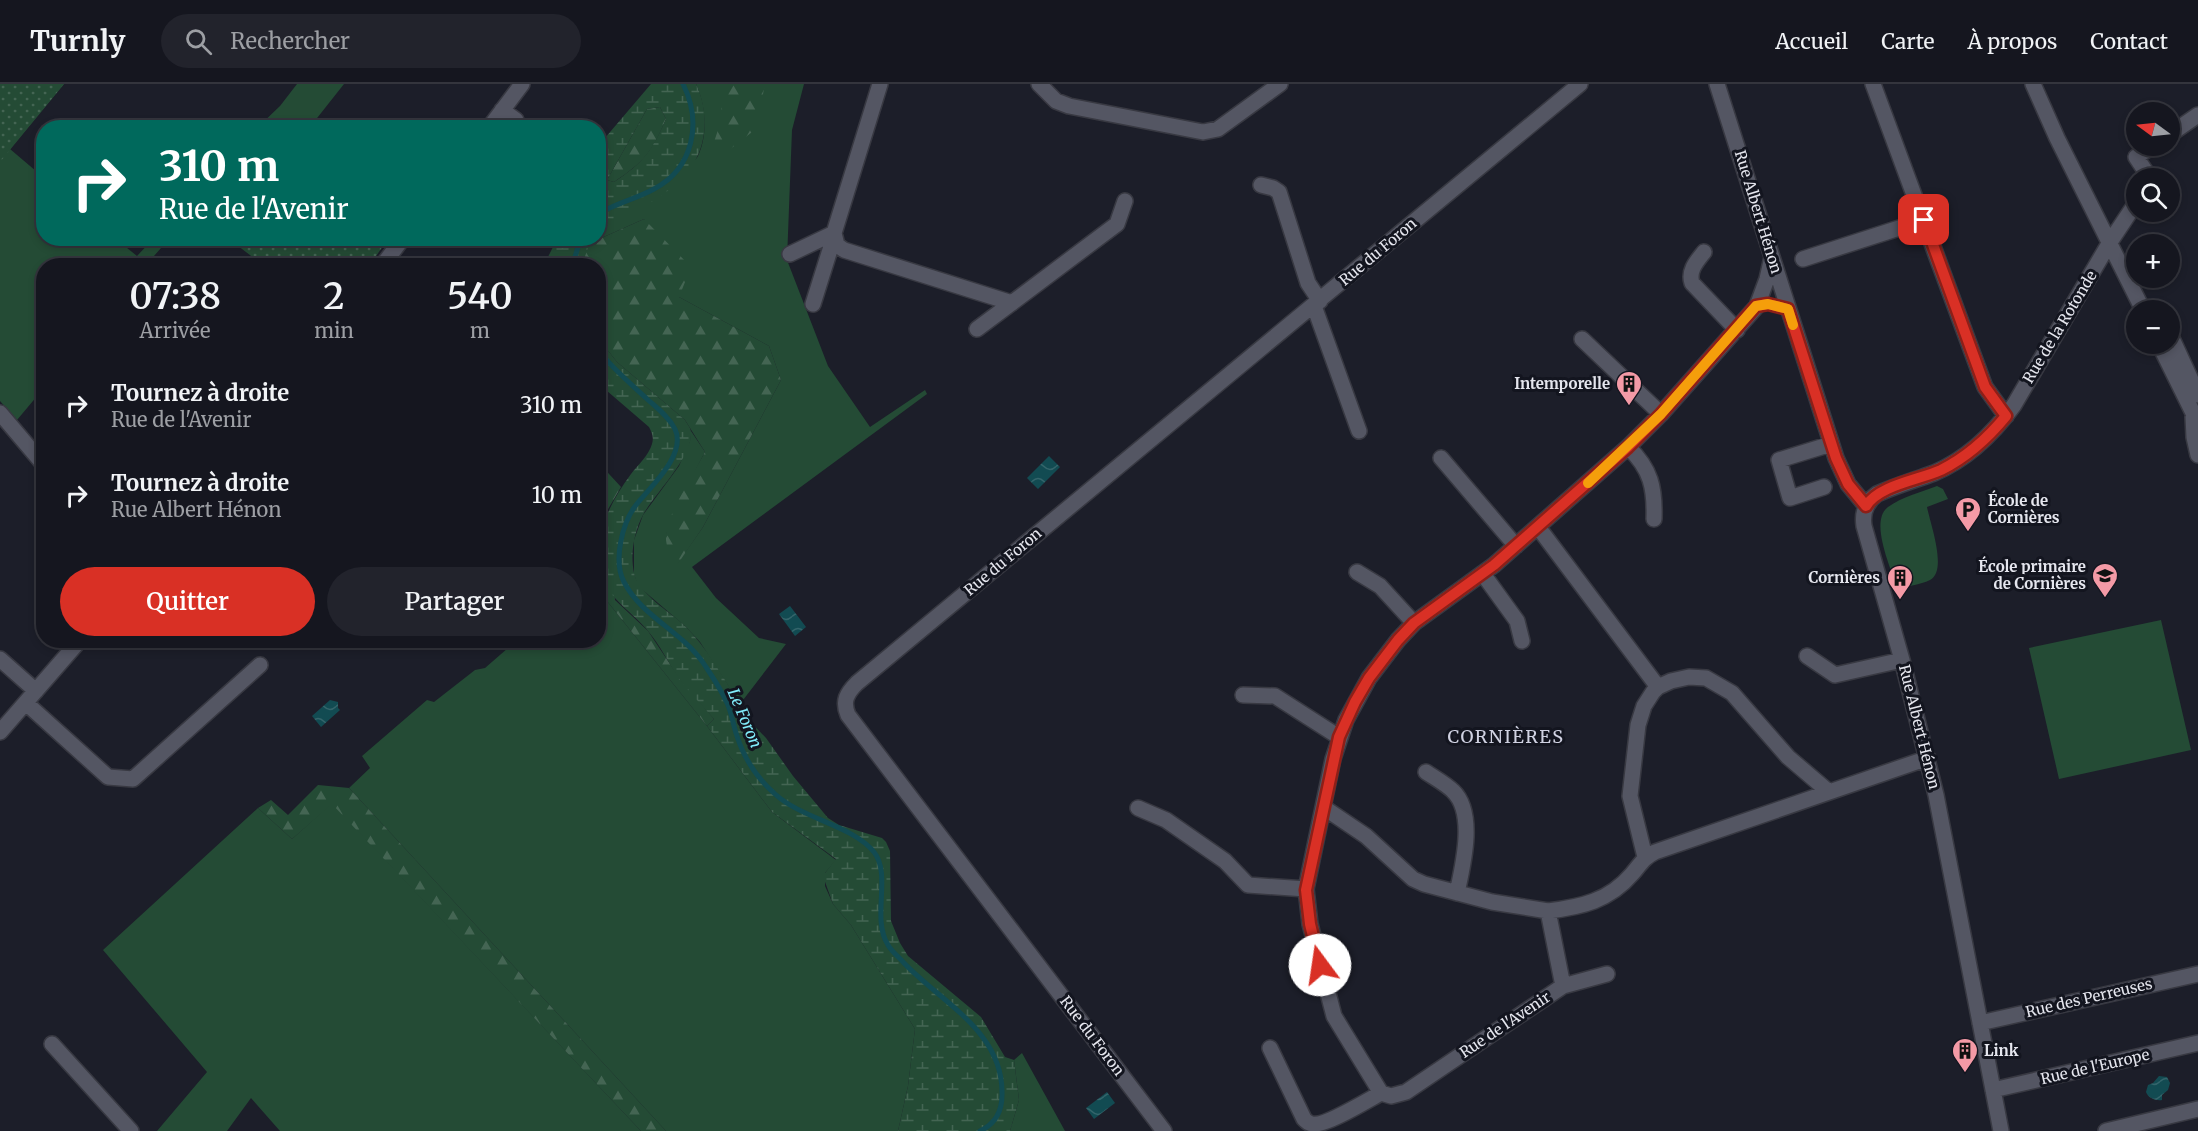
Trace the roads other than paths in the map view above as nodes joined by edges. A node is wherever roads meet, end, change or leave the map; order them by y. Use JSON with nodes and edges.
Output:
{"nodes":[{"id":1,"x":522,"y":84,"type":"edge"},
{"id":2,"x":880,"y":84,"type":"edge"},
{"id":3,"x":1039,"y":84,"type":"edge"},
{"id":4,"x":1280,"y":84,"type":"edge"},
{"id":5,"x":1580,"y":84,"type":"edge"},
{"id":6,"x":1717,"y":84,"type":"edge"},
{"id":7,"x":1873,"y":84,"type":"edge"},
{"id":8,"x":2033,"y":84,"type":"edge"},
{"id":9,"x":502,"y":110,"type":"junction"},
{"id":10,"x":2198,"y":115,"type":"edge"},
{"id":11,"x":495,"y":120,"type":"edge"},
{"id":12,"x":516,"y":120,"type":"dead end"},
{"id":13,"x":2180,"y":127,"type":"edge"},
{"id":14,"x":2138,"y":156,"type":"edge"},
{"id":15,"x":2143,"y":168,"type":"edge"},
{"id":16,"x":1261,"y":185,"type":"dead end"},
{"id":17,"x":1125,"y":201,"type":"dead end"},
{"id":18,"x":2126,"y":218,"type":"edge"},
{"id":19,"x":1924,"y":220,"type":"junction"},
{"id":20,"x":834,"y":235,"type":"junction"},
{"id":21,"x":2110,"y":242,"type":"junction"},
{"id":22,"x":1704,"y":252,"type":"dead end"},
{"id":23,"x":790,"y":254,"type":"dead end"},
{"id":24,"x":1772,"y":257,"type":"junction"},
{"id":25,"x":1803,"y":259,"type":"dead end"},
{"id":26,"x":2138,"y":300,"type":"edge"},
{"id":27,"x":1012,"y":303,"type":"junction"},
{"id":28,"x":1317,"y":303,"type":"junction"},
{"id":29,"x":813,"y":304,"type":"dead end"},
{"id":30,"x":1756,"y":306,"type":"junction"},
{"id":31,"x":1788,"y":309,"type":"junction"},
{"id":32,"x":977,"y":329,"type":"dead end"},
{"id":33,"x":1737,"y":330,"type":"junction"},
{"id":34,"x":1582,"y":339,"type":"dead end"},
{"id":35,"x":2164,"y":354,"type":"edge"},
{"id":36,"x":2179,"y":354,"type":"edge"},
{"id":37,"x":2198,"y":395,"type":"edge"},
{"id":38,"x":0,"y":413,"type":"edge"},
{"id":39,"x":1661,"y":414,"type":"junction"},
{"id":40,"x":2006,"y":416,"type":"junction"},
{"id":41,"x":2196,"y":420,"type":"edge"},
{"id":42,"x":1359,"y":431,"type":"dead end"},
{"id":43,"x":1831,"y":444,"type":"junction"},
{"id":44,"x":1628,"y":447,"type":"junction"},
{"id":45,"x":2198,"y":455,"type":"edge"},
{"id":46,"x":36,"y":456,"type":"edge"},
{"id":47,"x":1441,"y":458,"type":"dead end"},
{"id":48,"x":1824,"y":487,"type":"dead end"},
{"id":49,"x":1866,"y":506,"type":"junction"},
{"id":50,"x":1654,"y":519,"type":"dead end"},
{"id":51,"x":1538,"y":527,"type":"junction"},
{"id":52,"x":1516,"y":546,"type":"junction"},
{"id":53,"x":1357,"y":572,"type":"dead end"},
{"id":54,"x":1483,"y":574,"type":"junction"},
{"id":55,"x":1414,"y":623,"type":"junction"},
{"id":56,"x":1522,"y":641,"type":"dead end"},
{"id":57,"x":73,"y":648,"type":"edge"},
{"id":58,"x":1807,"y":656,"type":"dead end"},
{"id":59,"x":0,"y":659,"type":"edge"},
{"id":60,"x":1902,"y":660,"type":"junction"},
{"id":61,"x":260,"y":665,"type":"dead end"},
{"id":62,"x":1658,"y":687,"type":"junction"},
{"id":63,"x":1243,"y":695,"type":"dead end"},
{"id":64,"x":31,"y":697,"type":"junction"},
{"id":65,"x":0,"y":732,"type":"edge"},
{"id":66,"x":1339,"y":737,"type":"junction"},
{"id":67,"x":1928,"y":758,"type":"junction"},
{"id":68,"x":1426,"y":772,"type":"dead end"},
{"id":69,"x":1829,"y":792,"type":"junction"},
{"id":70,"x":1323,"y":807,"type":"junction"},
{"id":71,"x":1138,"y":808,"type":"dead end"},
{"id":72,"x":1645,"y":857,"type":"junction"},
{"id":73,"x":1306,"y":890,"type":"junction"},
{"id":74,"x":1457,"y":892,"type":"junction"},
{"id":75,"x":1548,"y":911,"type":"junction"},
{"id":76,"x":1607,"y":974,"type":"dead end"},
{"id":77,"x":2198,"y":974,"type":"edge"},
{"id":78,"x":1563,"y":986,"type":"junction"},
{"id":79,"x":1980,"y":1023,"type":"junction"},
{"id":80,"x":2198,"y":1043,"type":"edge"},
{"id":81,"x":52,"y":1044,"type":"dead end"},
{"id":82,"x":1270,"y":1048,"type":"dead end"},
{"id":83,"x":1993,"y":1090,"type":"junction"},
{"id":84,"x":1381,"y":1093,"type":"junction"},
{"id":85,"x":2198,"y":1109,"type":"edge"},
{"id":86,"x":131,"y":1131,"type":"edge"},
{"id":87,"x":1164,"y":1131,"type":"edge"},
{"id":88,"x":2001,"y":1131,"type":"edge"},
{"id":89,"x":2106,"y":1131,"type":"edge"}],
"edges":[{"from":1,"to":9,"type":"street"},
{"from":2,"to":20,"type":"street"},
{"from":3,"to":4,"type":"street"},
{"from":5,"to":28,"type":"street","name":"Rue du Foron"},
{"from":6,"to":24,"type":"street","name":"Rue Albert Hénon"},
{"from":7,"to":19,"type":"street"},
{"from":8,"to":21,"type":"street"},
{"from":9,"to":11,"type":"street"},
{"from":9,"to":12,"type":"street"},
{"from":10,"to":13,"type":"street"},
{"from":14,"to":15,"type":"street"},
{"from":16,"to":28,"type":"street"},
{"from":17,"to":27,"type":"street"},
{"from":18,"to":21,"type":"street","name":"Rue de la Rotonde"},
{"from":19,"to":25,"type":"street"},
{"from":19,"to":40,"type":"street"},
{"from":20,"to":23,"type":"street"},
{"from":20,"to":27,"type":"street"},
{"from":20,"to":29,"type":"street"},
{"from":21,"to":26,"type":"street"},
{"from":21,"to":40,"type":"street","name":"Rue de la Rotonde"},
{"from":22,"to":33,"type":"street"},
{"from":24,"to":30,"type":"street"},
{"from":24,"to":31,"type":"street","name":"Rue Albert Hénon"},
{"from":27,"to":32,"type":"street"},
{"from":28,"to":42,"type":"street"},
{"from":28,"to":87,"type":"street","name":"Rue du Foron"},
{"from":30,"to":31,"type":"street"},
{"from":30,"to":33,"type":"street"},
{"from":31,"to":43,"type":"street","name":"Rue Albert Hénon"},
{"from":33,"to":39,"type":"street"},
{"from":34,"to":39,"type":"street"},
{"from":35,"to":41,"type":"street"},
{"from":36,"to":37,"type":"street"},
{"from":38,"to":46,"type":"street"},
{"from":39,"to":44,"type":"street"},
{"from":40,"to":49,"type":"street","name":"Rue de la Rotonde"},
{"from":41,"to":45,"type":"street"},
{"from":43,"to":48,"type":"street"},
{"from":43,"to":49,"type":"street","name":"Rue Albert Hénon"},
{"from":44,"to":50,"type":"street"},
{"from":44,"to":51,"type":"street"},
{"from":47,"to":52,"type":"street"},
{"from":49,"to":60,"type":"street","name":"Rue Albert Hénon"},
{"from":51,"to":52,"type":"street"},
{"from":51,"to":62,"type":"street"},
{"from":52,"to":54,"type":"street"},
{"from":53,"to":55,"type":"street"},
{"from":54,"to":55,"type":"street"},
{"from":54,"to":56,"type":"street"},
{"from":55,"to":66,"type":"street"},
{"from":57,"to":64,"type":"street"},
{"from":58,"to":60,"type":"street"},
{"from":59,"to":64,"type":"street"},
{"from":60,"to":67,"type":"street","name":"Rue Albert Hénon"},
{"from":61,"to":64,"type":"street"},
{"from":62,"to":69,"type":"street"},
{"from":62,"to":72,"type":"street"},
{"from":63,"to":66,"type":"street"},
{"from":64,"to":65,"type":"street"},
{"from":66,"to":70,"type":"street"},
{"from":67,"to":69,"type":"street"},
{"from":67,"to":79,"type":"street","name":"Rue Albert Hénon"},
{"from":68,"to":74,"type":"street"},
{"from":69,"to":72,"type":"street"},
{"from":70,"to":73,"type":"street"},
{"from":70,"to":74,"type":"street"},
{"from":71,"to":73,"type":"street"},
{"from":72,"to":75,"type":"street"},
{"from":73,"to":84,"type":"street"},
{"from":74,"to":75,"type":"street"},
{"from":75,"to":78,"type":"street","name":"Rue de l'Avenir"},
{"from":76,"to":78,"type":"street"},
{"from":77,"to":79,"type":"street","name":"Rue des Perreuses"},
{"from":78,"to":84,"type":"street","name":"Rue de l'Avenir"},
{"from":79,"to":83,"type":"street","name":"Rue Albert Hénon"},
{"from":80,"to":83,"type":"street","name":"Rue de l'Europe"},
{"from":81,"to":86,"type":"street"},
{"from":82,"to":84,"type":"street","name":"Rue de l'Avenir"},
{"from":83,"to":88,"type":"street","name":"Rue Albert Hénon"},
{"from":85,"to":89,"type":"street"}]}
